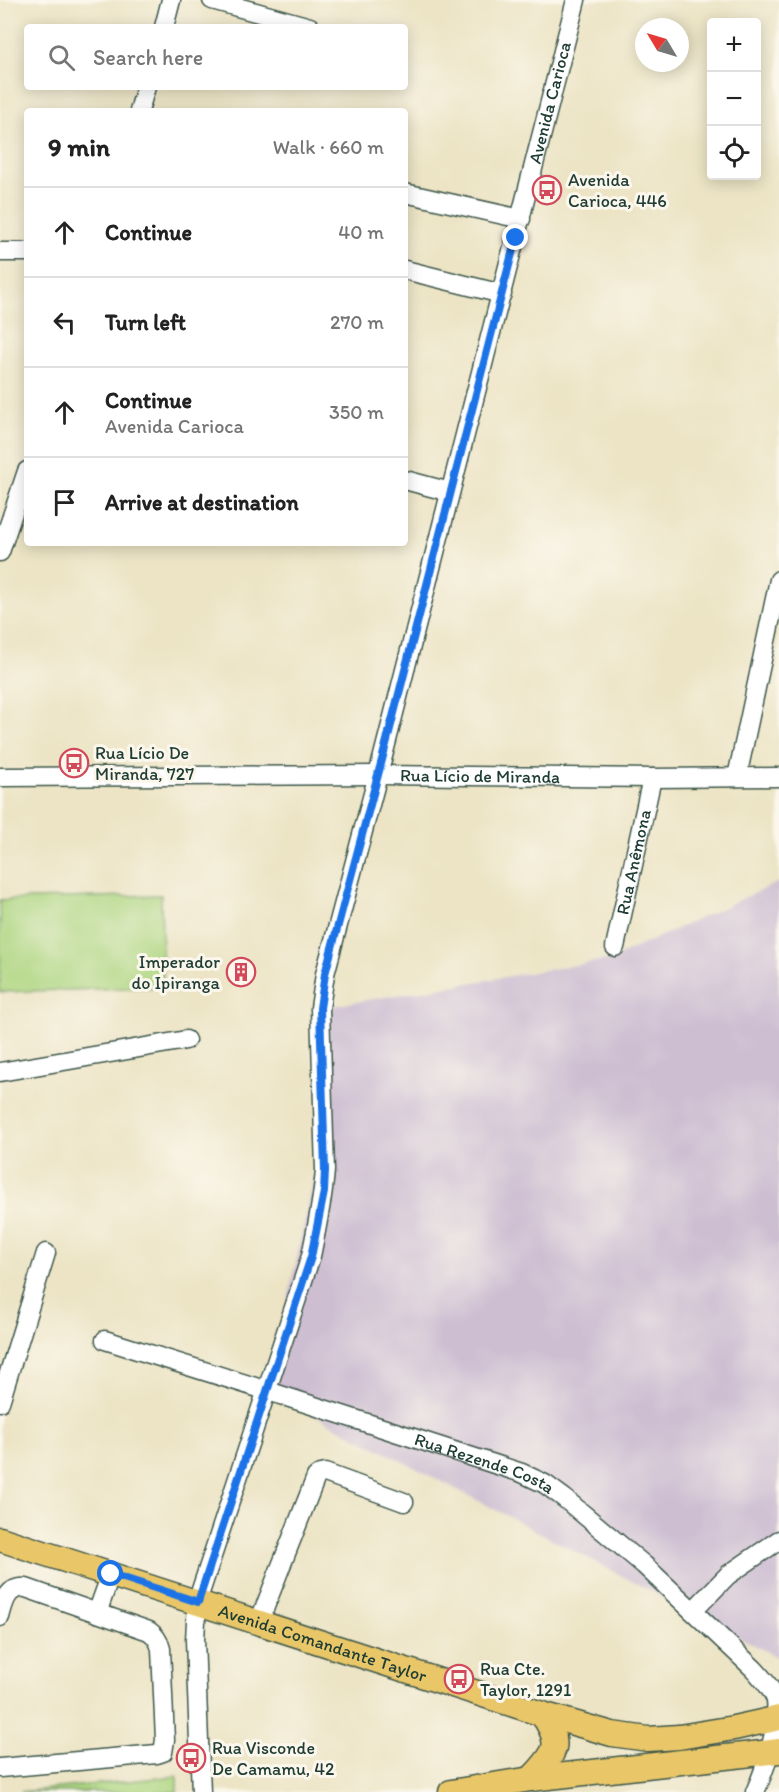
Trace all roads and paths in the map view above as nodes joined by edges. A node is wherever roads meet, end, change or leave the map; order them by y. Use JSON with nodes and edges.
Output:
{"nodes":[{"id":1,"x":171,"y":0,"type":"edge"},
{"id":2,"x":212,"y":0,"type":"edge"},
{"id":3,"x":576,"y":0,"type":"edge"},
{"id":4,"x":165,"y":24,"type":"edge"},
{"id":5,"x":299,"y":24,"type":"edge"},
{"id":6,"x":145,"y":90,"type":"edge"},
{"id":7,"x":140,"y":108,"type":"edge"},
{"id":8,"x":408,"y":193,"type":"edge"},
{"id":9,"x":521,"y":219,"type":"junction"},
{"id":10,"x":0,"y":252,"type":"edge"},
{"id":11,"x":24,"y":252,"type":"edge"},
{"id":12,"x":408,"y":271,"type":"edge"},
{"id":13,"x":502,"y":294,"type":"junction"},
{"id":14,"x":24,"y":477,"type":"edge"},
{"id":15,"x":408,"y":481,"type":"edge"},
{"id":16,"x":450,"y":492,"type":"junction"},
{"id":17,"x":6,"y":515,"type":"edge"},
{"id":18,"x":0,"y":552,"type":"edge"},
{"id":19,"x":779,"y":580,"type":"edge"},
{"id":20,"x":378,"y":775,"type":"junction"},
{"id":21,"x":0,"y":777,"type":"edge"},
{"id":22,"x":737,"y":777,"type":"junction"},
{"id":23,"x":779,"y":777,"type":"edge"},
{"id":24,"x":652,"y":778,"type":"junction"},
{"id":25,"x":615,"y":947,"type":"dead end"},
{"id":26,"x":186,"y":1040,"type":"dead end"},
{"id":27,"x":0,"y":1072,"type":"edge"},
{"id":28,"x":46,"y":1253,"type":"dead end"},
{"id":29,"x":105,"y":1340,"type":"dead end"},
{"id":30,"x":268,"y":1390,"type":"junction"},
{"id":31,"x":0,"y":1402,"type":"edge"},
{"id":32,"x":404,"y":1502,"type":"dead end"},
{"id":33,"x":0,"y":1539,"type":"edge"},
{"id":34,"x":779,"y":1540,"type":"edge"},
{"id":35,"x":111,"y":1574,"type":"junction"},
{"id":36,"x":198,"y":1602,"type":"junction"},
{"id":37,"x":693,"y":1611,"type":"junction"},
{"id":38,"x":97,"y":1613,"type":"junction"},
{"id":39,"x":0,"y":1617,"type":"edge"},
{"id":40,"x":259,"y":1622,"type":"junction"},
{"id":41,"x":542,"y":1713,"type":"junction"},
{"id":42,"x":778,"y":1718,"type":"edge"},
{"id":43,"x":775,"y":1752,"type":"edge"},
{"id":44,"x":0,"y":1768,"type":"edge"},
{"id":45,"x":531,"y":1779,"type":"junction"},
{"id":46,"x":201,"y":1792,"type":"edge"},
{"id":47,"x":451,"y":1792,"type":"edge"},
{"id":48,"x":755,"y":1792,"type":"edge"}],
"edges":[{"from":1,"to":4,"type":"street"},
{"from":2,"to":5,"type":"street"},
{"from":3,"to":9,"type":"street","name":"Avenida Carioca"},
{"from":6,"to":7,"type":"street"},
{"from":8,"to":9,"type":"street"},
{"from":9,"to":13,"type":"street","name":"Avenida Carioca"},
{"from":10,"to":11,"type":"street"},
{"from":12,"to":13,"type":"street"},
{"from":13,"to":16,"type":"street","name":"Avenida Carioca"},
{"from":14,"to":17,"type":"street"},
{"from":15,"to":16,"type":"street"},
{"from":16,"to":20,"type":"street","name":"Avenida Carioca"},
{"from":17,"to":18,"type":"street"},
{"from":19,"to":22,"type":"street"},
{"from":20,"to":21,"type":"street","name":"Rua Lício de Miranda"},
{"from":20,"to":24,"type":"street","name":"Rua Lício de Miranda"},
{"from":20,"to":30,"type":"street","name":"Avenida Carioca"},
{"from":22,"to":23,"type":"street","name":"Rua Lício de Miranda"},
{"from":22,"to":24,"type":"street","name":"Rua Lício de Miranda"},
{"from":24,"to":25,"type":"street","name":"Rua Anêmona"},
{"from":26,"to":27,"type":"street"},
{"from":28,"to":31,"type":"street"},
{"from":29,"to":30,"type":"street","name":"Rua Rezende Costa"},
{"from":30,"to":36,"type":"street","name":"Avenida Carioca"},
{"from":30,"to":37,"type":"street","name":"Rua Rezende Costa"},
{"from":32,"to":40,"type":"street"},
{"from":33,"to":35,"type":"main road","name":"Avenida Comandante Taylor"},
{"from":34,"to":37,"type":"street"},
{"from":35,"to":36,"type":"main road","name":"Avenida Comandante Taylor"},
{"from":35,"to":38,"type":"street"},
{"from":36,"to":40,"type":"main road","name":"Avenida Comandante Taylor"},
{"from":36,"to":46,"type":"street","name":"Avenida Carioca"},
{"from":37,"to":42,"type":"street","name":"Rua Rezende Costa"},
{"from":38,"to":39,"type":"street"},
{"from":38,"to":44,"type":"street"},
{"from":40,"to":41,"type":"main road","name":"Avenida Comandante Taylor"},
{"from":41,"to":42,"type":"main road","name":"Avenida Comandante Taylor"},
{"from":41,"to":45,"type":"main road"},
{"from":42,"to":43,"type":"street"},
{"from":43,"to":45,"type":"main road"},
{"from":43,"to":48,"type":"street"},
{"from":45,"to":47,"type":"main road"}]}
